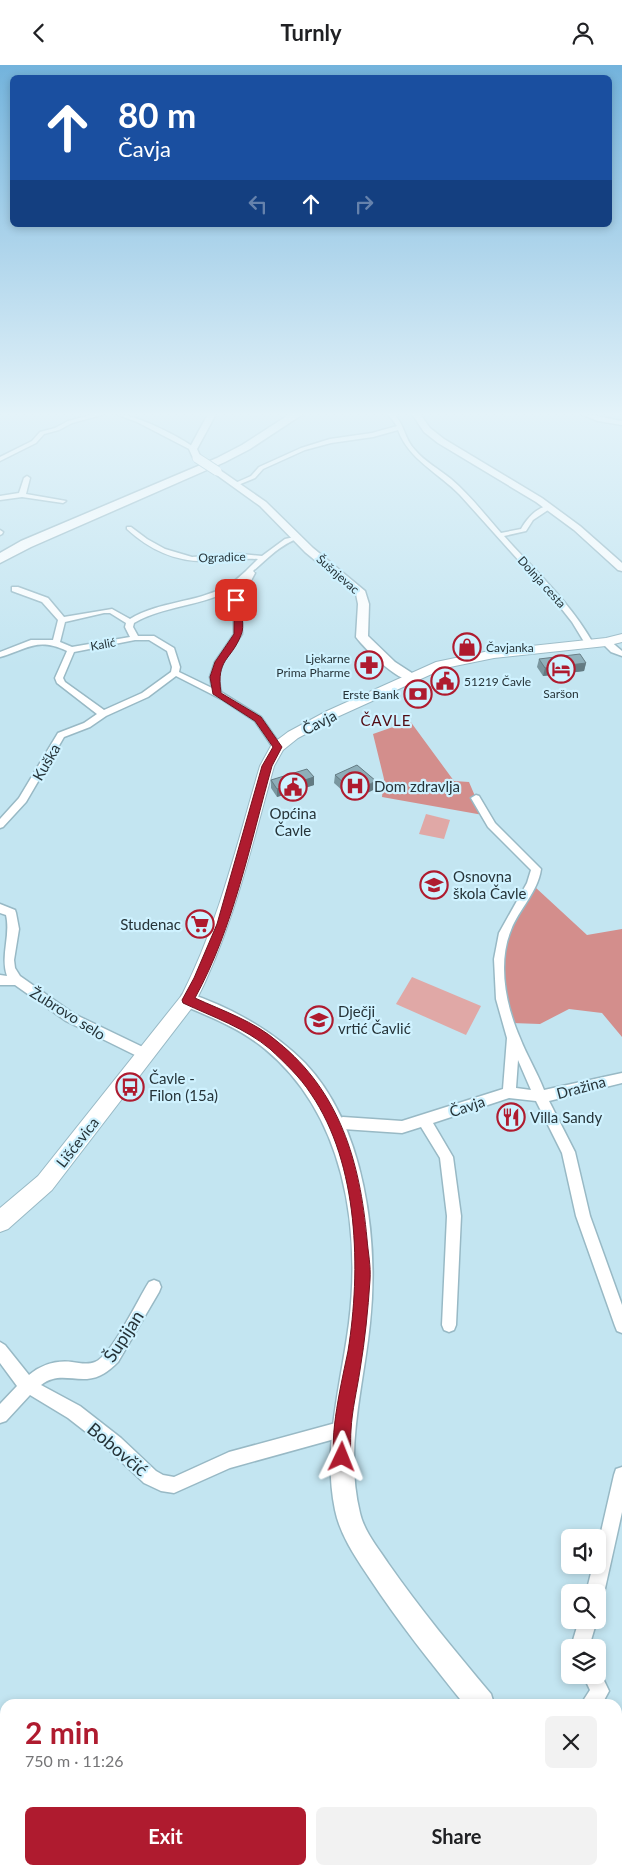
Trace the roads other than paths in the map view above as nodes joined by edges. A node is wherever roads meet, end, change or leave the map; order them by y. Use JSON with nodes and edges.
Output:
{"nodes":[{"id":1,"x":45,"y":498,"type":"edge"},
{"id":2,"x":115,"y":498,"type":"edge"},
{"id":3,"x":131,"y":498,"type":"edge"},
{"id":4,"x":255,"y":498,"type":"edge"},
{"id":5,"x":466,"y":498,"type":"edge"},
{"id":6,"x":535,"y":498,"type":"edge"},
{"id":7,"x":63,"y":501,"type":"dead end"},
{"id":8,"x":549,"y":507,"type":"junction"},
{"id":9,"x":129,"y":528,"type":"dead end"},
{"id":10,"x":501,"y":535,"type":"junction"},
{"id":11,"x":297,"y":537,"type":"junction"},
{"id":12,"x":0,"y":552,"type":"edge"},
{"id":13,"x":264,"y":558,"type":"junction"},
{"id":14,"x":0,"y":559,"type":"edge"},
{"id":15,"x":254,"y":567,"type":"junction"},
{"id":16,"x":622,"y":568,"type":"edge"},
{"id":17,"x":15,"y":589,"type":"dead end"},
{"id":18,"x":62,"y":620,"type":"junction"},
{"id":19,"x":130,"y":622,"type":"junction"},
{"id":20,"x":136,"y":638,"type":"junction"},
{"id":21,"x":622,"y":638,"type":"edge"},
{"id":22,"x":606,"y":642,"type":"junction"},
{"id":23,"x":56,"y":643,"type":"junction"},
{"id":24,"x":589,"y":643,"type":"junction"},
{"id":25,"x":71,"y":650,"type":"junction"},
{"id":26,"x":622,"y":654,"type":"edge"},
{"id":27,"x":0,"y":655,"type":"edge"},
{"id":28,"x":175,"y":673,"type":"junction"},
{"id":29,"x":406,"y":680,"type":"junction"},
{"id":30,"x":217,"y":694,"type":"junction"},
{"id":31,"x":104,"y":714,"type":"junction"},
{"id":32,"x":277,"y":747,"type":"junction"},
{"id":33,"x":476,"y":798,"type":"dead end"},
{"id":34,"x":0,"y":825,"type":"edge"},
{"id":35,"x":0,"y":908,"type":"edge"},
{"id":36,"x":0,"y":980,"type":"edge"},
{"id":37,"x":18,"y":981,"type":"junction"},
{"id":38,"x":188,"y":1000,"type":"junction"},
{"id":39,"x":513,"y":1037,"type":"junction"},
{"id":40,"x":146,"y":1055,"type":"junction"},
{"id":41,"x":622,"y":1078,"type":"edge"},
{"id":42,"x":509,"y":1093,"type":"junction"},
{"id":43,"x":540,"y":1096,"type":"junction"},
{"id":44,"x":425,"y":1121,"type":"junction"},
{"id":45,"x":334,"y":1125,"type":"junction"},
{"id":46,"x":1,"y":1220,"type":"edge"},
{"id":47,"x":154,"y":1287,"type":"dead end"},
{"id":48,"x":449,"y":1325,"type":"dead end"},
{"id":49,"x":622,"y":1326,"type":"edge"},
{"id":50,"x":0,"y":1351,"type":"edge"},
{"id":51,"x":29,"y":1386,"type":"junction"},
{"id":52,"x":0,"y":1415,"type":"edge"},
{"id":53,"x":343,"y":1429,"type":"junction"},
{"id":54,"x":622,"y":1475,"type":"edge"},
{"id":55,"x":597,"y":1584,"type":"edge"},
{"id":56,"x":596,"y":1684,"type":"edge"},
{"id":57,"x":478,"y":1699,"type":"edge"},
{"id":58,"x":594,"y":1699,"type":"edge"}],
"edges":[{"from":1,"to":7,"type":"street"},
{"from":2,"to":12,"type":"highway"},
{"from":3,"to":14,"type":"highway"},
{"from":4,"to":11,"type":"main road"},
{"from":5,"to":10,"type":"street","name":"Dolnja cesta"},
{"from":6,"to":8,"type":"main road"},
{"from":8,"to":10,"type":"street"},
{"from":8,"to":16,"type":"main road"},
{"from":9,"to":13,"type":"street","name":"Ogradice"},
{"from":10,"to":24,"type":"street","name":"Dolnja cesta"},
{"from":11,"to":13,"type":"street"},
{"from":11,"to":29,"type":"main road","name":"Šušnjevac"},
{"from":13,"to":15,"type":"street"},
{"from":15,"to":19,"type":"street"},
{"from":15,"to":30,"type":"street"},
{"from":17,"to":18,"type":"street"},
{"from":18,"to":19,"type":"street"},
{"from":18,"to":23,"type":"street"},
{"from":19,"to":20,"type":"street"},
{"from":20,"to":25,"type":"street","name":"Kalić"},
{"from":20,"to":28,"type":"street"},
{"from":21,"to":22,"type":"main road","name":"Čavja"},
{"from":22,"to":24,"type":"main road","name":"Čavja"},
{"from":22,"to":26,"type":"street"},
{"from":23,"to":25,"type":"street","name":"Kalić"},
{"from":23,"to":27,"type":"street","name":"Kalić"},
{"from":24,"to":29,"type":"main road","name":"Čavja"},
{"from":25,"to":31,"type":"street","name":"Kalić"},
{"from":28,"to":30,"type":"street"},
{"from":28,"to":31,"type":"street","name":"Kuška"},
{"from":29,"to":32,"type":"main road","name":"Čavja"},
{"from":30,"to":32,"type":"street"},
{"from":31,"to":34,"type":"street","name":"Kuška"},
{"from":32,"to":38,"type":"main road","name":"Čavja"},
{"from":33,"to":39,"type":"street"},
{"from":35,"to":37,"type":"street","name":"Žubrovo selo"},
{"from":36,"to":37,"type":"street","name":"Žubrovo selo"},
{"from":37,"to":40,"type":"street","name":"Žubrovo selo"},
{"from":38,"to":40,"type":"main road","name":"Čavja"},
{"from":38,"to":45,"type":"main road"},
{"from":39,"to":42,"type":"street"},
{"from":39,"to":43,"type":"street"},
{"from":40,"to":46,"type":"main road","name":"Lišćevica"},
{"from":41,"to":43,"type":"street","name":"Dražina"},
{"from":42,"to":43,"type":"street","name":"Čavja"},
{"from":42,"to":44,"type":"street","name":"Čavja"},
{"from":43,"to":49,"type":"street"},
{"from":44,"to":45,"type":"street","name":"Čavja"},
{"from":44,"to":48,"type":"street"},
{"from":45,"to":53,"type":"main road"},
{"from":47,"to":51,"type":"street","name":"Šupijan"},
{"from":50,"to":51,"type":"street","name":"Bobovčić"},
{"from":51,"to":52,"type":"street","name":"Šupijan"},
{"from":51,"to":53,"type":"street","name":"Bobovčić"},
{"from":53,"to":57,"type":"main road"},
{"from":54,"to":55,"type":"street"},
{"from":56,"to":58,"type":"street"}]}
